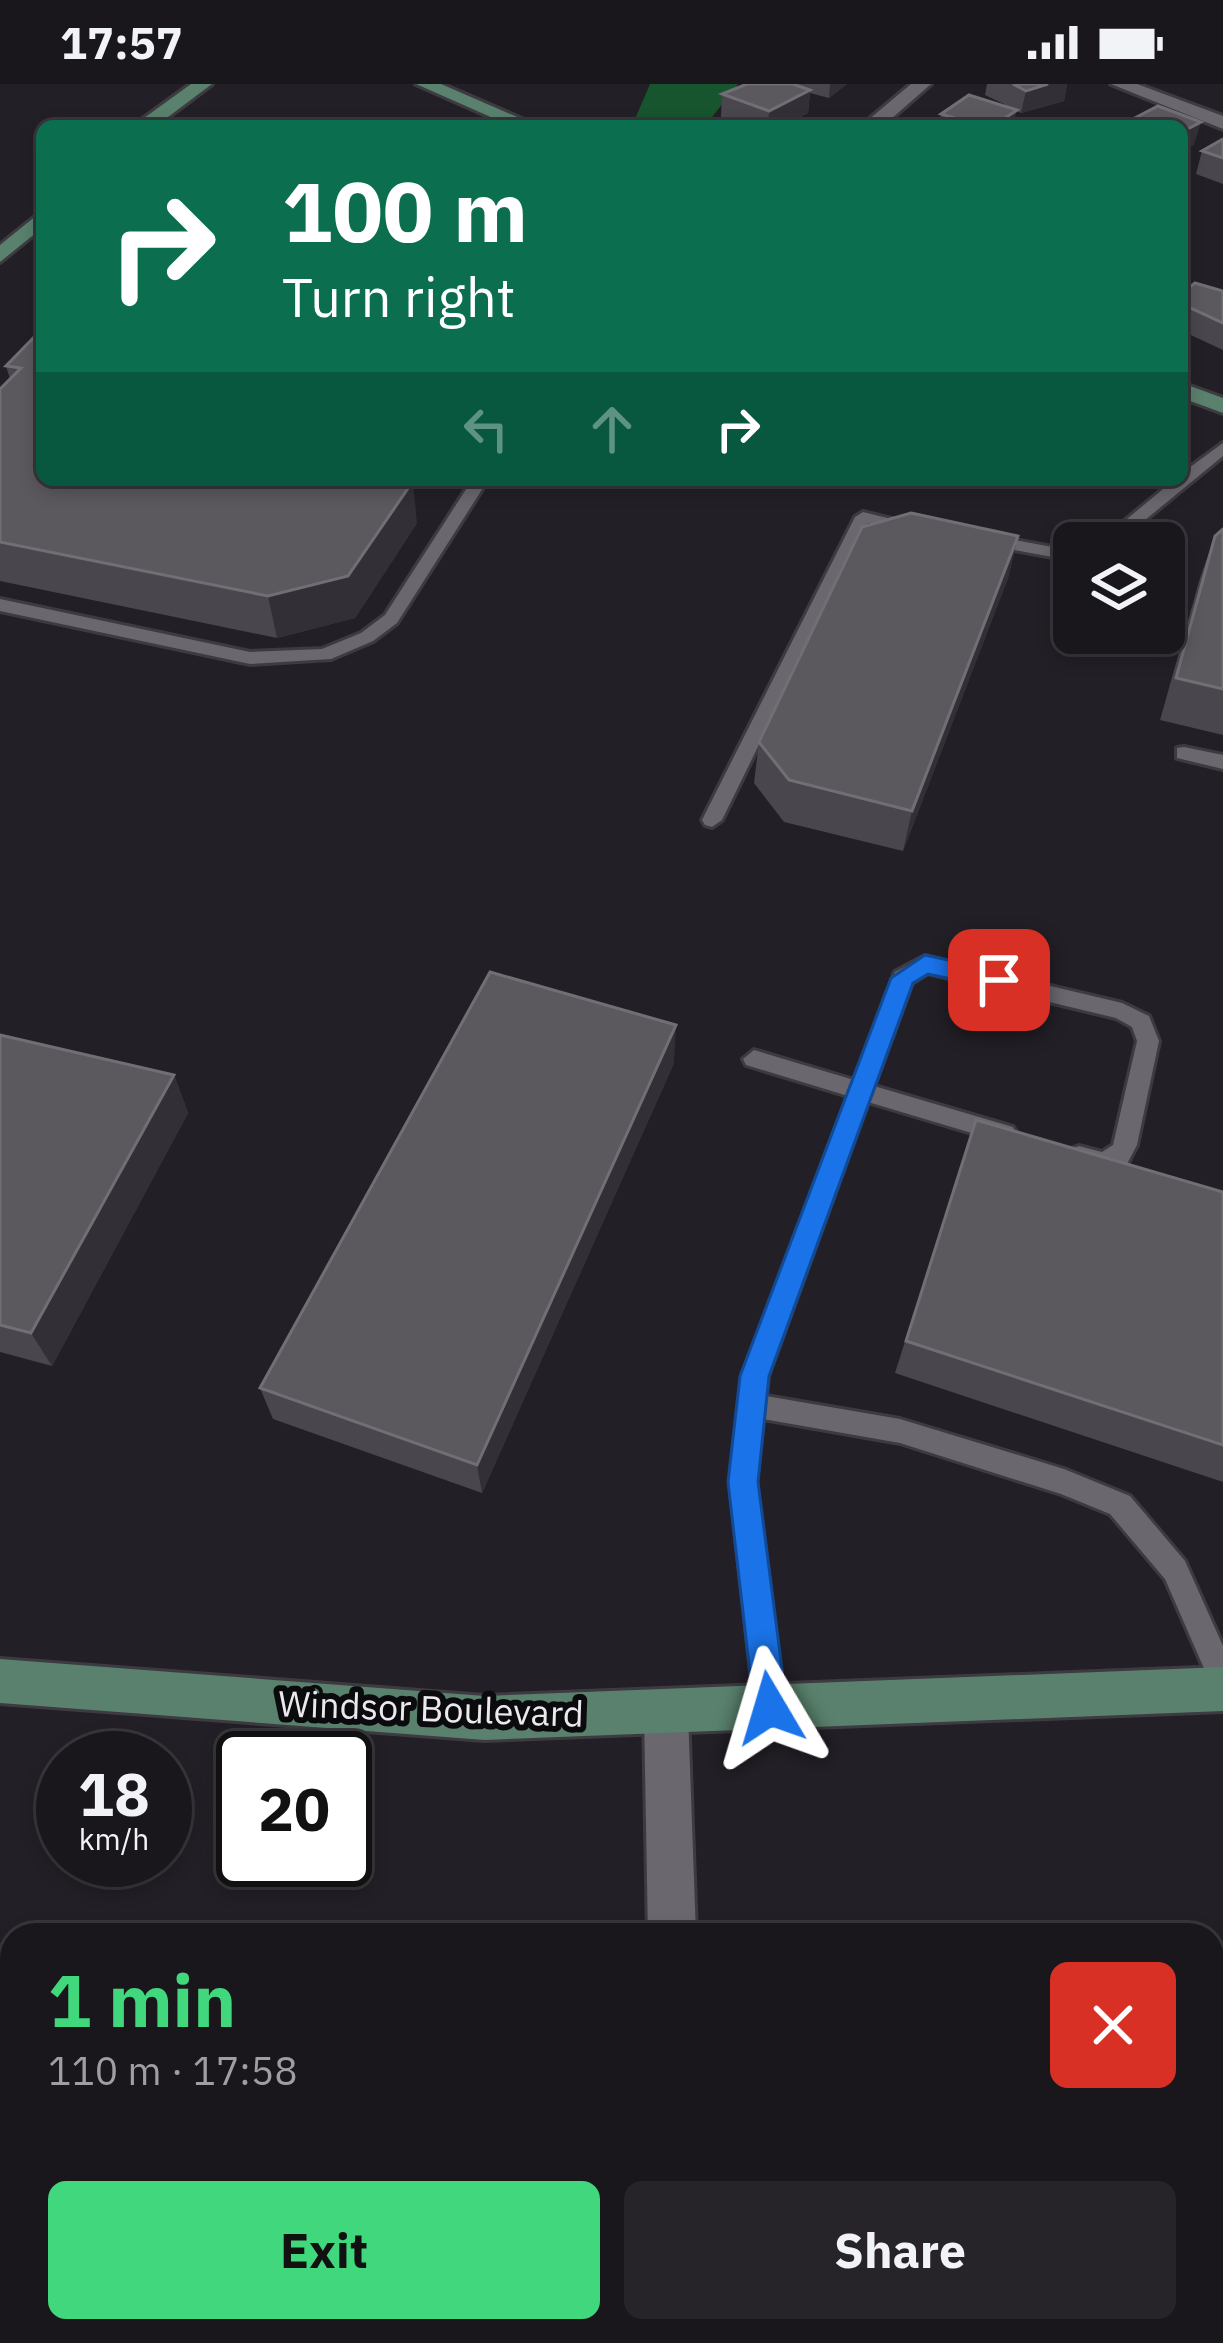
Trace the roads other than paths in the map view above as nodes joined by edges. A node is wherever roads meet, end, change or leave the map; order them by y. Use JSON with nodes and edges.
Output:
{"nodes":[{"id":1,"x":203,"y":84,"type":"edge"},
{"id":2,"x":424,"y":84,"type":"edge"},
{"id":3,"x":922,"y":84,"type":"edge"},
{"id":4,"x":1120,"y":84,"type":"edge"},
{"id":5,"x":151,"y":120,"type":"edge"},
{"id":6,"x":513,"y":120,"type":"edge"},
{"id":7,"x":878,"y":120,"type":"edge"},
{"id":8,"x":1223,"y":123,"type":"edge"},
{"id":9,"x":36,"y":224,"type":"edge"},
{"id":10,"x":0,"y":256,"type":"edge"},
{"id":11,"x":1188,"y":392,"type":"edge"},
{"id":12,"x":1223,"y":406,"type":"edge"},
{"id":13,"x":1223,"y":448,"type":"edge"},
{"id":14,"x":1188,"y":477,"type":"edge"},
{"id":15,"x":476,"y":486,"type":"edge"},
{"id":16,"x":1177,"y":486,"type":"edge"},
{"id":17,"x":1133,"y":522,"type":"edge"},
{"id":18,"x":933,"y":530,"type":"edge"},
{"id":19,"x":957,"y":534,"type":"edge"},
{"id":20,"x":1053,"y":552,"type":"edge"},
{"id":21,"x":0,"y":605,"type":"edge"},
{"id":22,"x":1184,"y":753,"type":"dead end"},
{"id":23,"x":1223,"y":762,"type":"edge"},
{"id":24,"x":712,"y":820,"type":"dead end"},
{"id":25,"x":754,"y":1059,"type":"dead end"},
{"id":26,"x":859,"y":1091,"type":"junction"},
{"id":27,"x":750,"y":1405,"type":"junction"},
{"id":28,"x":1223,"y":1679,"type":"edge"},
{"id":29,"x":0,"y":1681,"type":"edge"},
{"id":30,"x":1223,"y":1689,"type":"edge"},
{"id":31,"x":770,"y":1708,"type":"junction"},
{"id":32,"x":666,"y":1713,"type":"junction"},
{"id":33,"x":672,"y":1923,"type":"edge"}],
"edges":[{"from":1,"to":5,"type":"main road"},
{"from":2,"to":6,"type":"main road"},
{"from":3,"to":7,"type":"street"},
{"from":4,"to":8,"type":"street"},
{"from":9,"to":10,"type":"main road"},
{"from":11,"to":12,"type":"main road"},
{"from":13,"to":14,"type":"lane"},
{"from":15,"to":21,"type":"lane"},
{"from":16,"to":17,"type":"lane"},
{"from":18,"to":24,"type":"lane"},
{"from":19,"to":20,"type":"lane"},
{"from":22,"to":23,"type":"lane"},
{"from":25,"to":26,"type":"lane"},
{"from":26,"to":26,"type":"lane"},
{"from":26,"to":27,"type":"lane"},
{"from":27,"to":28,"type":"lane"},
{"from":27,"to":31,"type":"lane"},
{"from":29,"to":32,"type":"main road","name":"Windsor Boulevard"},
{"from":30,"to":31,"type":"main road","name":"Windsor Boulevard"},
{"from":31,"to":32,"type":"main road","name":"Windsor Boulevard"},
{"from":32,"to":33,"type":"street"}]}
